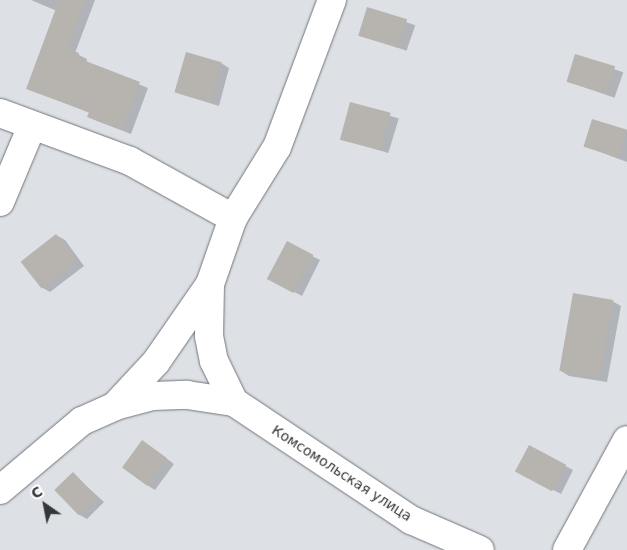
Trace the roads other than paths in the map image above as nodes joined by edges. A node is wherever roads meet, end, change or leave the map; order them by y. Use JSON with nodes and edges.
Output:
{"nodes":[{"id":1,"x":332,"y":0,"type":"edge"},
{"id":2,"x":0,"y":113,"type":"edge"},
{"id":3,"x":32,"y":126,"type":"junction"},
{"id":4,"x":0,"y":202,"type":"edge"},
{"id":5,"x":233,"y":218,"type":"junction"},
{"id":6,"x":210,"y":284,"type":"junction"},
{"id":7,"x":234,"y":402,"type":"junction"},
{"id":8,"x":115,"y":406,"type":"junction"},
{"id":9,"x":627,"y":440,"type":"edge"},
{"id":10,"x":0,"y":490,"type":"edge"},
{"id":11,"x":480,"y":550,"type":"edge"},
{"id":12,"x":567,"y":550,"type":"edge"}],
"edges":[{"from":1,"to":5,"type":"street","name":"Комсомольская улица"},
{"from":2,"to":3,"type":"street"},
{"from":3,"to":4,"type":"street"},
{"from":3,"to":5,"type":"street"},
{"from":5,"to":6,"type":"street","name":"Комсомольская улица"},
{"from":6,"to":7,"type":"street","name":"Комсомольская улица"},
{"from":6,"to":8,"type":"street","name":"Комсомольская улица"},
{"from":7,"to":8,"type":"street","name":"Комсомольская улица"},
{"from":7,"to":11,"type":"street","name":"Комсомольская улица"},
{"from":8,"to":10,"type":"street","name":"Комсомольская улица"},
{"from":9,"to":12,"type":"street"}]}
